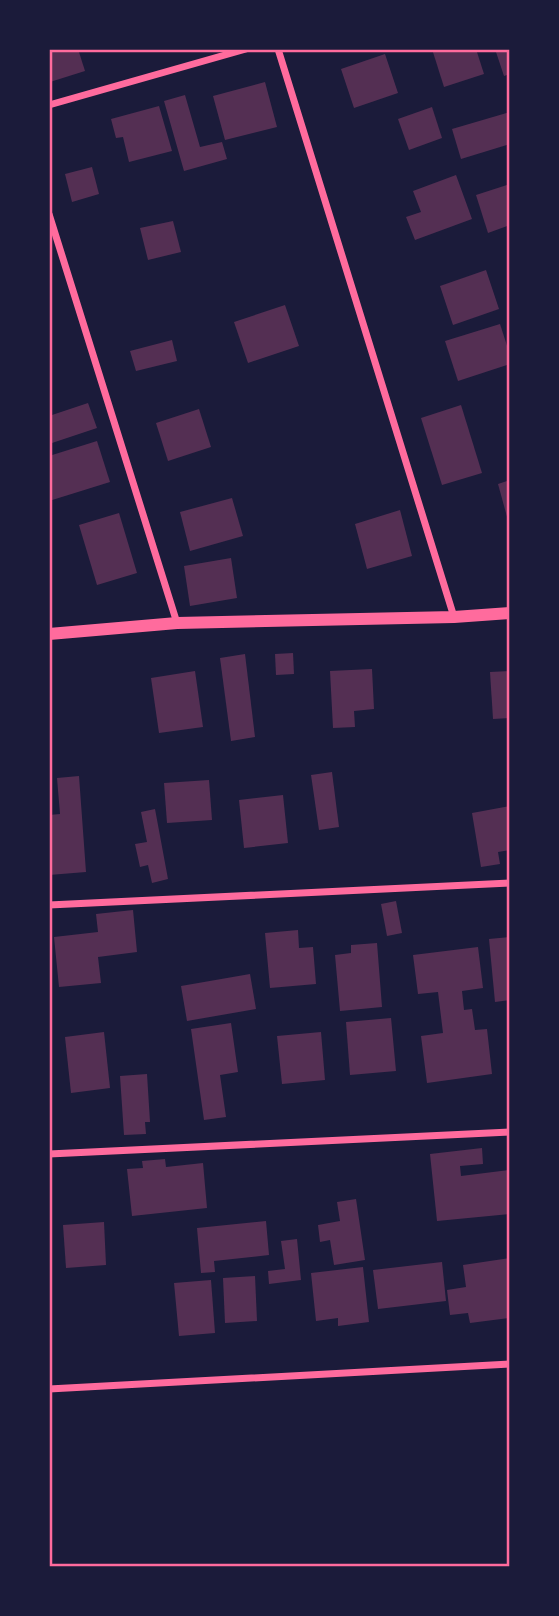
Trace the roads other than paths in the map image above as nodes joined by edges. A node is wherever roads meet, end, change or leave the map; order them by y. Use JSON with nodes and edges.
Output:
{"nodes":[{"id":1,"x":247,"y":49,"type":"edge"},
{"id":2,"x":278,"y":49,"type":"edge"},
{"id":3,"x":49,"y":105,"type":"edge"},
{"id":4,"x":49,"y":214,"type":"edge"},
{"id":5,"x":510,"y":612,"type":"edge"},
{"id":6,"x":454,"y":617,"type":"junction"},
{"id":7,"x":177,"y":624,"type":"junction"},
{"id":8,"x":49,"y":634,"type":"edge"},
{"id":9,"x":510,"y":883,"type":"edge"},
{"id":10,"x":49,"y":905,"type":"edge"},
{"id":11,"x":510,"y":1132,"type":"edge"},
{"id":12,"x":49,"y":1154,"type":"edge"},
{"id":13,"x":510,"y":1364,"type":"edge"},
{"id":14,"x":49,"y":1389,"type":"edge"}],
"edges":[{"from":1,"to":3,"type":"street"},
{"from":2,"to":6,"type":"street"},
{"from":4,"to":7,"type":"street"},
{"from":5,"to":6,"type":"street"},
{"from":6,"to":7,"type":"street"},
{"from":7,"to":8,"type":"street"},
{"from":9,"to":10,"type":"street"},
{"from":11,"to":12,"type":"street"},
{"from":13,"to":14,"type":"street"}]}
